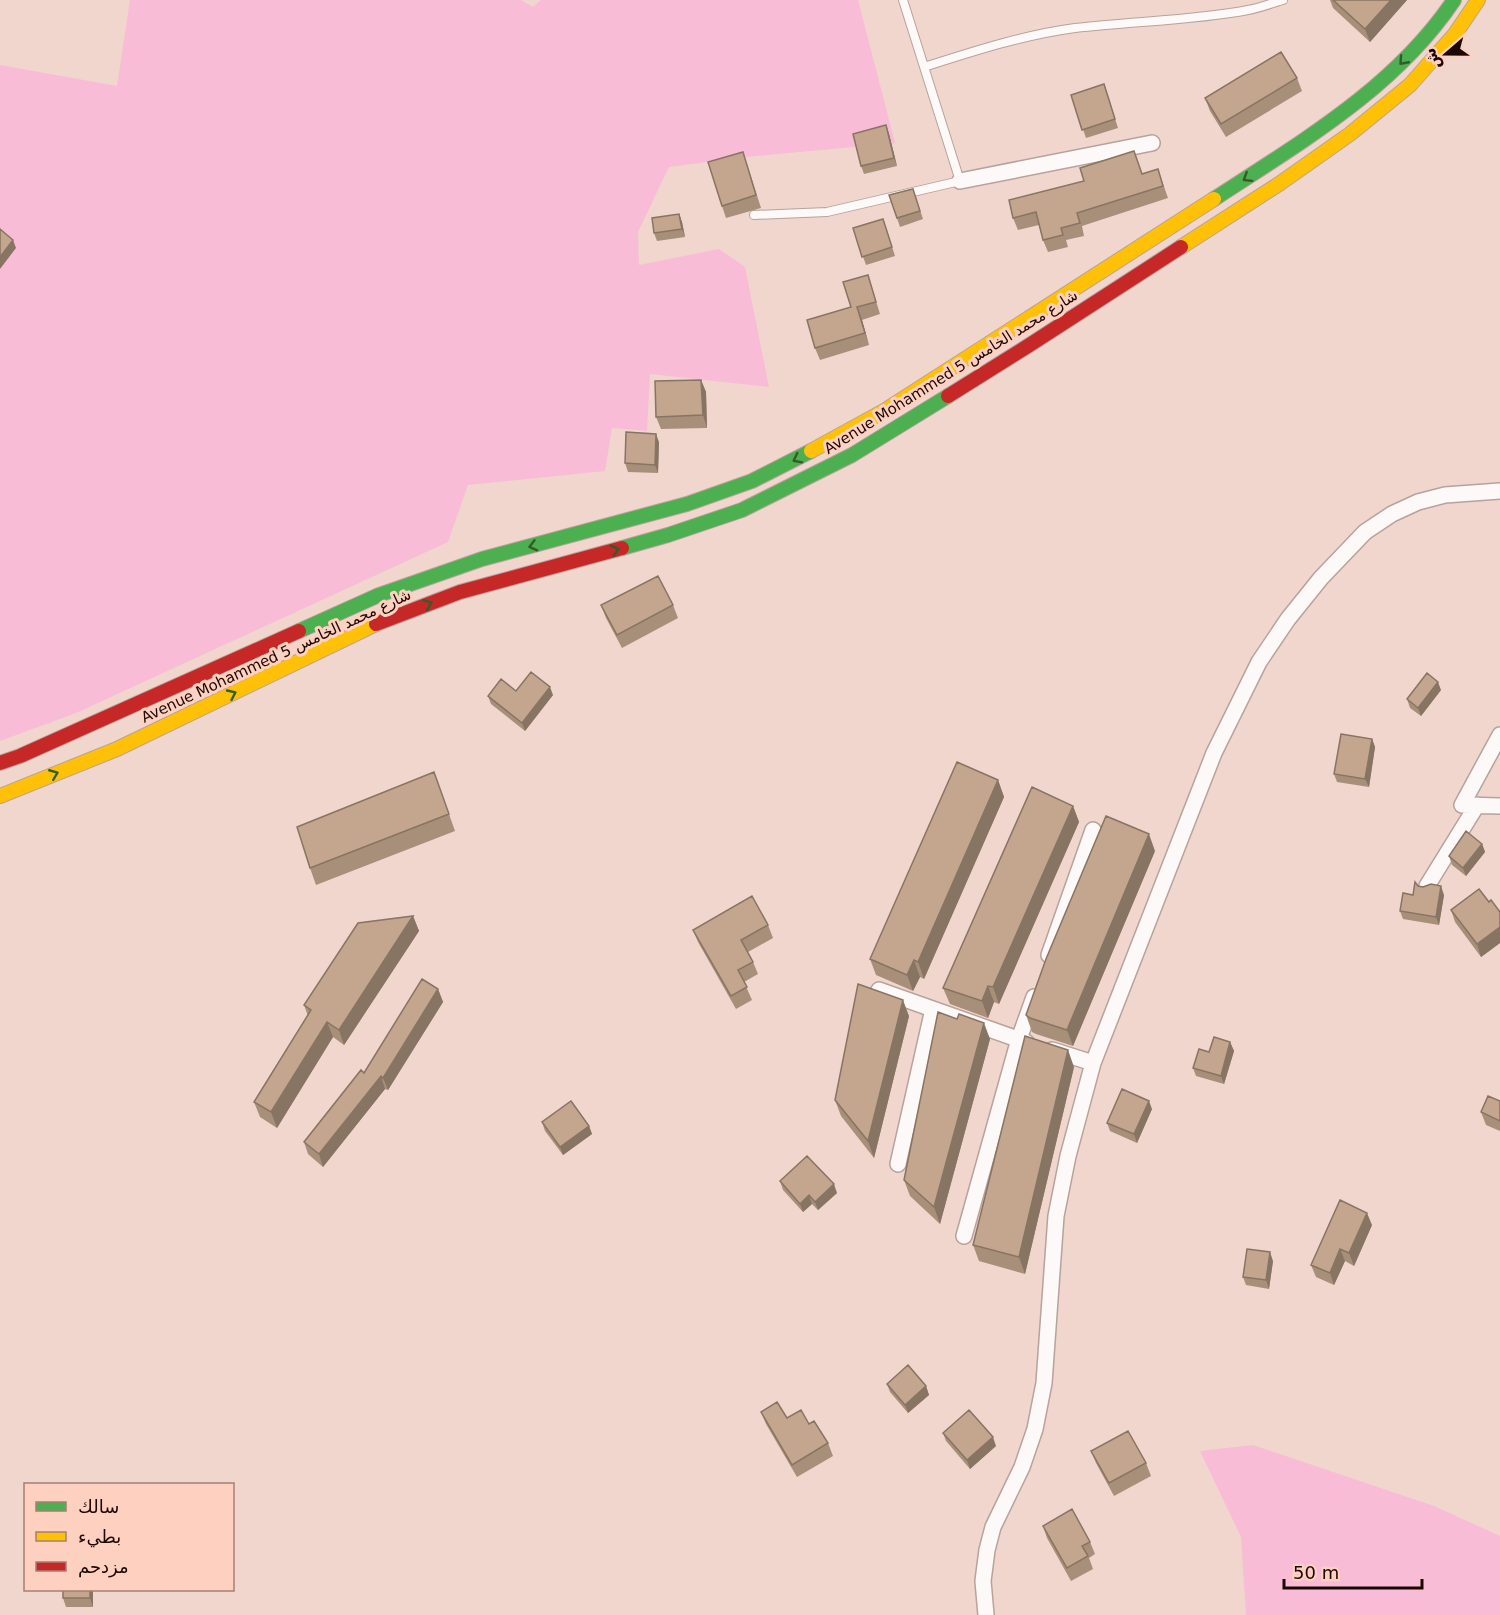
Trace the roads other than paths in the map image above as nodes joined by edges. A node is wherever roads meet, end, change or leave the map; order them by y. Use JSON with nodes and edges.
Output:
{"nodes":[{"id":1,"x":903,"y":0,"type":"edge"},
{"id":2,"x":1248,"y":0,"type":"edge"},
{"id":3,"x":1284,"y":0,"type":"edge"},
{"id":4,"x":1454,"y":0,"type":"edge"},
{"id":5,"x":1478,"y":0,"type":"edge"},
{"id":6,"x":1249,"y":10,"type":"junction"},
{"id":7,"x":924,"y":67,"type":"junction"},
{"id":8,"x":1152,"y":143,"type":"dead end"},
{"id":9,"x":960,"y":181,"type":"junction"},
{"id":10,"x":754,"y":215,"type":"dead end"},
{"id":11,"x":1500,"y":491,"type":"edge"},
{"id":12,"x":1500,"y":735,"type":"edge"},
{"id":13,"x":0,"y":763,"type":"edge"},
{"id":14,"x":0,"y":796,"type":"edge"},
{"id":15,"x":1477,"y":805,"type":"junction"},
{"id":16,"x":1500,"y":806,"type":"edge"},
{"id":17,"x":1093,"y":830,"type":"dead end"},
{"id":18,"x":1427,"y":886,"type":"edge"},
{"id":19,"x":879,"y":990,"type":"edge"},
{"id":20,"x":933,"y":1009,"type":"junction"},
{"id":21,"x":1018,"y":1039,"type":"junction"},
{"id":22,"x":1093,"y":1063,"type":"junction"},
{"id":23,"x":898,"y":1164,"type":"dead end"},
{"id":24,"x":964,"y":1236,"type":"dead end"},
{"id":25,"x":986,"y":1615,"type":"edge"}],
"edges":[{"from":1,"to":7,"type":"lane"},
{"from":2,"to":6,"type":"lane"},
{"from":3,"to":6,"type":"lane"},
{"from":4,"to":13,"type":"main road","name":"Avenue Mohammed 5 شارع محمد الخامس","one_way":true},
{"from":14,"to":5,"type":"main road","name":"Avenue Mohammed 5 شارع محمد الخامس","one_way":true},
{"from":6,"to":7,"type":"lane"},
{"from":7,"to":9,"type":"lane"},
{"from":8,"to":9,"type":"street"},
{"from":9,"to":10,"type":"lane"},
{"from":11,"to":22,"type":"street"},
{"from":12,"to":15,"type":"street"},
{"from":15,"to":16,"type":"street"},
{"from":15,"to":18,"type":"street"},
{"from":17,"to":21,"type":"street"},
{"from":19,"to":20,"type":"street"},
{"from":20,"to":21,"type":"street"},
{"from":20,"to":23,"type":"street"},
{"from":21,"to":22,"type":"street"},
{"from":21,"to":24,"type":"street"},
{"from":22,"to":25,"type":"street"}]}
